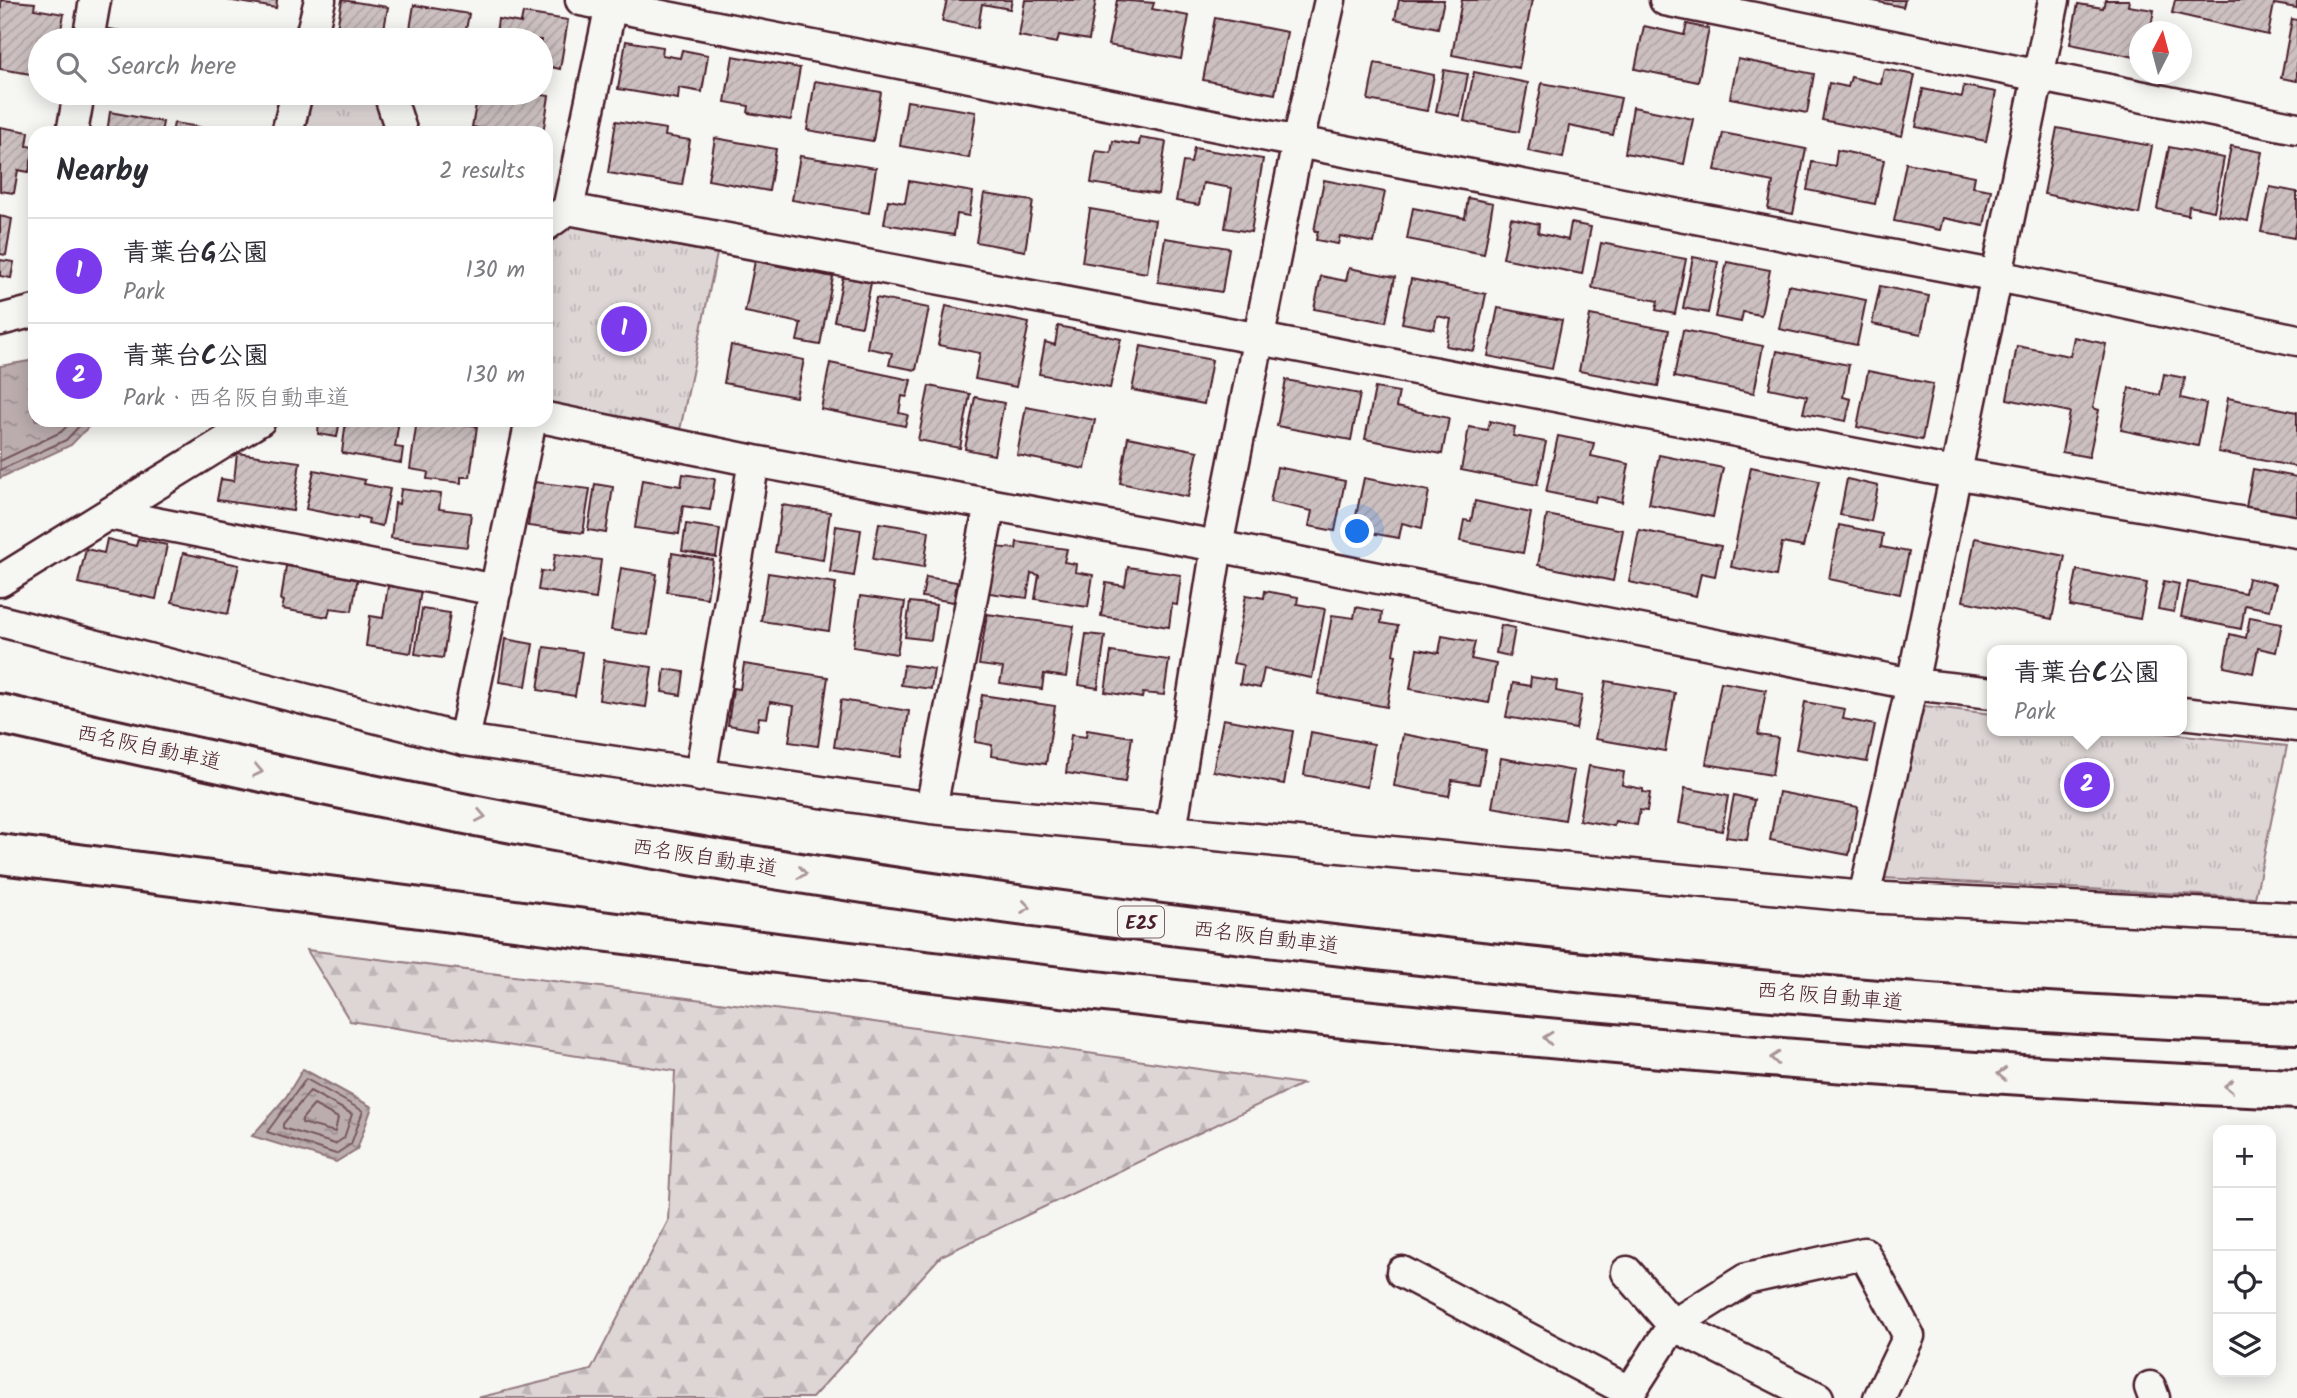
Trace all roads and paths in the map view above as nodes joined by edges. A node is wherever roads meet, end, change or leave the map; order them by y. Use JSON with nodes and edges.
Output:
{"nodes":[{"id":1,"x":95,"y":0,"type":"edge"},
{"id":2,"x":320,"y":0,"type":"edge"},
{"id":3,"x":581,"y":0,"type":"edge"},
{"id":4,"x":1330,"y":0,"type":"edge"},
{"id":5,"x":1665,"y":0,"type":"edge"},
{"id":6,"x":2054,"y":0,"type":"edge"},
{"id":7,"x":611,"y":3,"type":"edge"},
{"id":8,"x":90,"y":28,"type":"edge"},
{"id":9,"x":313,"y":28,"type":"edge"},
{"id":10,"x":2040,"y":76,"type":"junction"},
{"id":11,"x":77,"y":105,"type":"edge"},
{"id":12,"x":294,"y":105,"type":"edge"},
{"id":13,"x":392,"y":105,"type":"edge"},
{"id":14,"x":73,"y":126,"type":"edge"},
{"id":15,"x":289,"y":126,"type":"edge"},
{"id":16,"x":400,"y":126,"type":"edge"},
{"id":17,"x":2297,"y":128,"type":"edge"},
{"id":18,"x":1298,"y":142,"type":"junction"},
{"id":19,"x":557,"y":217,"type":"edge"},
{"id":20,"x":1998,"y":276,"type":"junction"},
{"id":21,"x":28,"y":313,"type":"edge"},
{"id":22,"x":0,"y":320,"type":"edge"},
{"id":23,"x":1260,"y":339,"type":"junction"},
{"id":24,"x":2297,"y":340,"type":"edge"},
{"id":25,"x":553,"y":419,"type":"edge"},
{"id":26,"x":249,"y":427,"type":"edge"},
{"id":27,"x":530,"y":427,"type":"edge"},
{"id":28,"x":754,"y":461,"type":"junction"},
{"id":29,"x":1954,"y":473,"type":"junction"},
{"id":30,"x":990,"y":505,"type":"junction"},
{"id":31,"x":109,"y":514,"type":"junction"},
{"id":32,"x":2297,"y":532,"type":"edge"},
{"id":33,"x":1216,"y":546,"type":"junction"},
{"id":34,"x":0,"y":581,"type":"edge"},
{"id":35,"x":496,"y":590,"type":"junction"},
{"id":36,"x":0,"y":621,"type":"edge"},
{"id":37,"x":1912,"y":684,"type":"junction"},
{"id":38,"x":1987,"y":691,"type":"edge"},
{"id":39,"x":0,"y":714,"type":"edge"},
{"id":40,"x":2187,"y":714,"type":"edge"},
{"id":41,"x":2297,"y":726,"type":"edge"},
{"id":42,"x":464,"y":740,"type":"junction"},
{"id":43,"x":700,"y":776,"type":"junction"},
{"id":44,"x":931,"y":808,"type":"junction"},
{"id":45,"x":1171,"y":831,"type":"junction"},
{"id":46,"x":0,"y":854,"type":"edge"},
{"id":47,"x":1864,"y":897,"type":"junction"},
{"id":48,"x":2297,"y":918,"type":"edge"},
{"id":49,"x":2297,"y":1024,"type":"edge"},
{"id":50,"x":2297,"y":1089,"type":"edge"},
{"id":51,"x":1402,"y":1272,"type":"dead end"},
{"id":52,"x":1627,"y":1272,"type":"dead end"},
{"id":53,"x":1672,"y":1325,"type":"junction"},
{"id":54,"x":1628,"y":1395,"type":"edge"},
{"id":55,"x":1818,"y":1398,"type":"edge"},
{"id":56,"x":1879,"y":1398,"type":"edge"}],
"edges":[{"from":1,"to":8,"type":"street"},
{"from":2,"to":9,"type":"street"},
{"from":3,"to":7,"type":"street"},
{"from":4,"to":18,"type":"street"},
{"from":5,"to":10,"type":"street"},
{"from":6,"to":10,"type":"street"},
{"from":7,"to":18,"type":"street"},
{"from":7,"to":19,"type":"street"},
{"from":10,"to":17,"type":"street"},
{"from":10,"to":20,"type":"street"},
{"from":11,"to":14,"type":"street"},
{"from":12,"to":15,"type":"street"},
{"from":13,"to":16,"type":"street"},
{"from":18,"to":20,"type":"street"},
{"from":18,"to":23,"type":"street"},
{"from":19,"to":23,"type":"street"},
{"from":20,"to":24,"type":"street"},
{"from":20,"to":29,"type":"street"},
{"from":21,"to":22,"type":"street"},
{"from":23,"to":29,"type":"street"},
{"from":23,"to":33,"type":"street"},
{"from":25,"to":28,"type":"street"},
{"from":26,"to":31,"type":"street"},
{"from":27,"to":35,"type":"street"},
{"from":28,"to":30,"type":"street"},
{"from":28,"to":43,"type":"street"},
{"from":29,"to":32,"type":"street"},
{"from":29,"to":37,"type":"street"},
{"from":30,"to":33,"type":"street"},
{"from":30,"to":44,"type":"street"},
{"from":31,"to":34,"type":"street"},
{"from":31,"to":35,"type":"street"},
{"from":33,"to":37,"type":"street"},
{"from":33,"to":45,"type":"street"},
{"from":35,"to":42,"type":"street"},
{"from":36,"to":42,"type":"street"},
{"from":37,"to":38,"type":"street"},
{"from":37,"to":47,"type":"street"},
{"from":39,"to":49,"type":"highway","name":"西名阪自動車道","number":"E25","one_way":true},
{"from":40,"to":41,"type":"street"},
{"from":42,"to":43,"type":"street"},
{"from":43,"to":44,"type":"street"},
{"from":44,"to":45,"type":"street"},
{"from":45,"to":47,"type":"street"},
{"from":50,"to":46,"type":"highway","one_way":true},
{"from":47,"to":48,"type":"street"},
{"from":51,"to":54,"type":"street"},
{"from":52,"to":53,"type":"street"},
{"from":53,"to":54,"type":"street"},
{"from":53,"to":55,"type":"street"},
{"from":53,"to":56,"type":"street"}]}
